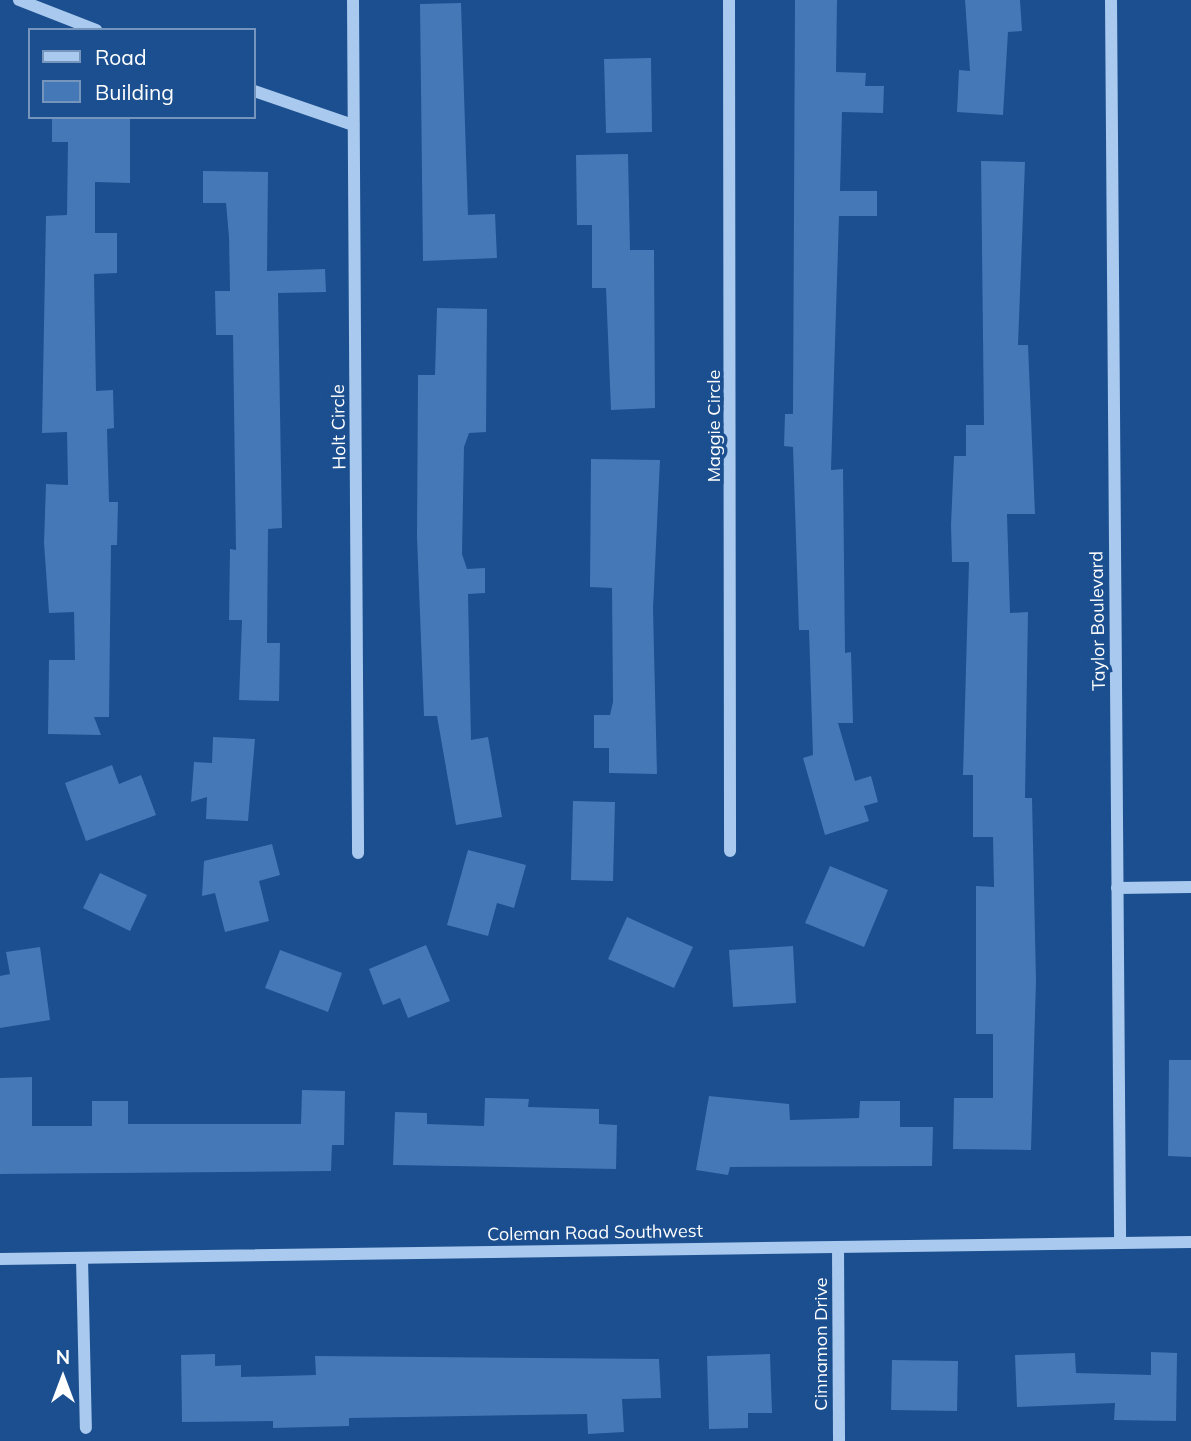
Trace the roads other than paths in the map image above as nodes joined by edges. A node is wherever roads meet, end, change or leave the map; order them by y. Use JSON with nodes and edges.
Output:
{"nodes":[{"id":1,"x":19,"y":0,"type":"edge"},
{"id":2,"x":353,"y":0,"type":"edge"},
{"id":3,"x":729,"y":0,"type":"edge"},
{"id":4,"x":1111,"y":0,"type":"edge"},
{"id":5,"x":91,"y":28,"type":"edge"},
{"id":6,"x":256,"y":92,"type":"edge"},
{"id":7,"x":354,"y":125,"type":"junction"},
{"id":8,"x":730,"y":851,"type":"dead end"},
{"id":9,"x":358,"y":853,"type":"dead end"},
{"id":10,"x":1191,"y":887,"type":"edge"},
{"id":11,"x":1118,"y":888,"type":"junction"},
{"id":12,"x":1191,"y":1241,"type":"edge"},
{"id":13,"x":1120,"y":1242,"type":"junction"},
{"id":14,"x":838,"y":1247,"type":"junction"},
{"id":15,"x":82,"y":1258,"type":"junction"},
{"id":16,"x":0,"y":1259,"type":"edge"},
{"id":17,"x":86,"y":1428,"type":"dead end"},
{"id":18,"x":839,"y":1441,"type":"edge"}],
"edges":[{"from":1,"to":5,"type":"street"},
{"from":2,"to":7,"type":"street","name":"Holt Circle"},
{"from":3,"to":8,"type":"street","name":"Maggie Circle"},
{"from":4,"to":11,"type":"street","name":"Taylor Boulevard"},
{"from":6,"to":7,"type":"street"},
{"from":7,"to":9,"type":"street","name":"Holt Circle"},
{"from":10,"to":11,"type":"street"},
{"from":11,"to":13,"type":"street","name":"Taylor Boulevard"},
{"from":12,"to":13,"type":"street","name":"Coleman Road Southwest"},
{"from":13,"to":14,"type":"street","name":"Coleman Road Southwest"},
{"from":14,"to":15,"type":"street","name":"Coleman Road Southwest"},
{"from":14,"to":18,"type":"street","name":"Cinnamon Drive"},
{"from":15,"to":16,"type":"street","name":"Coleman Road Southwest"},
{"from":15,"to":17,"type":"street"}]}
